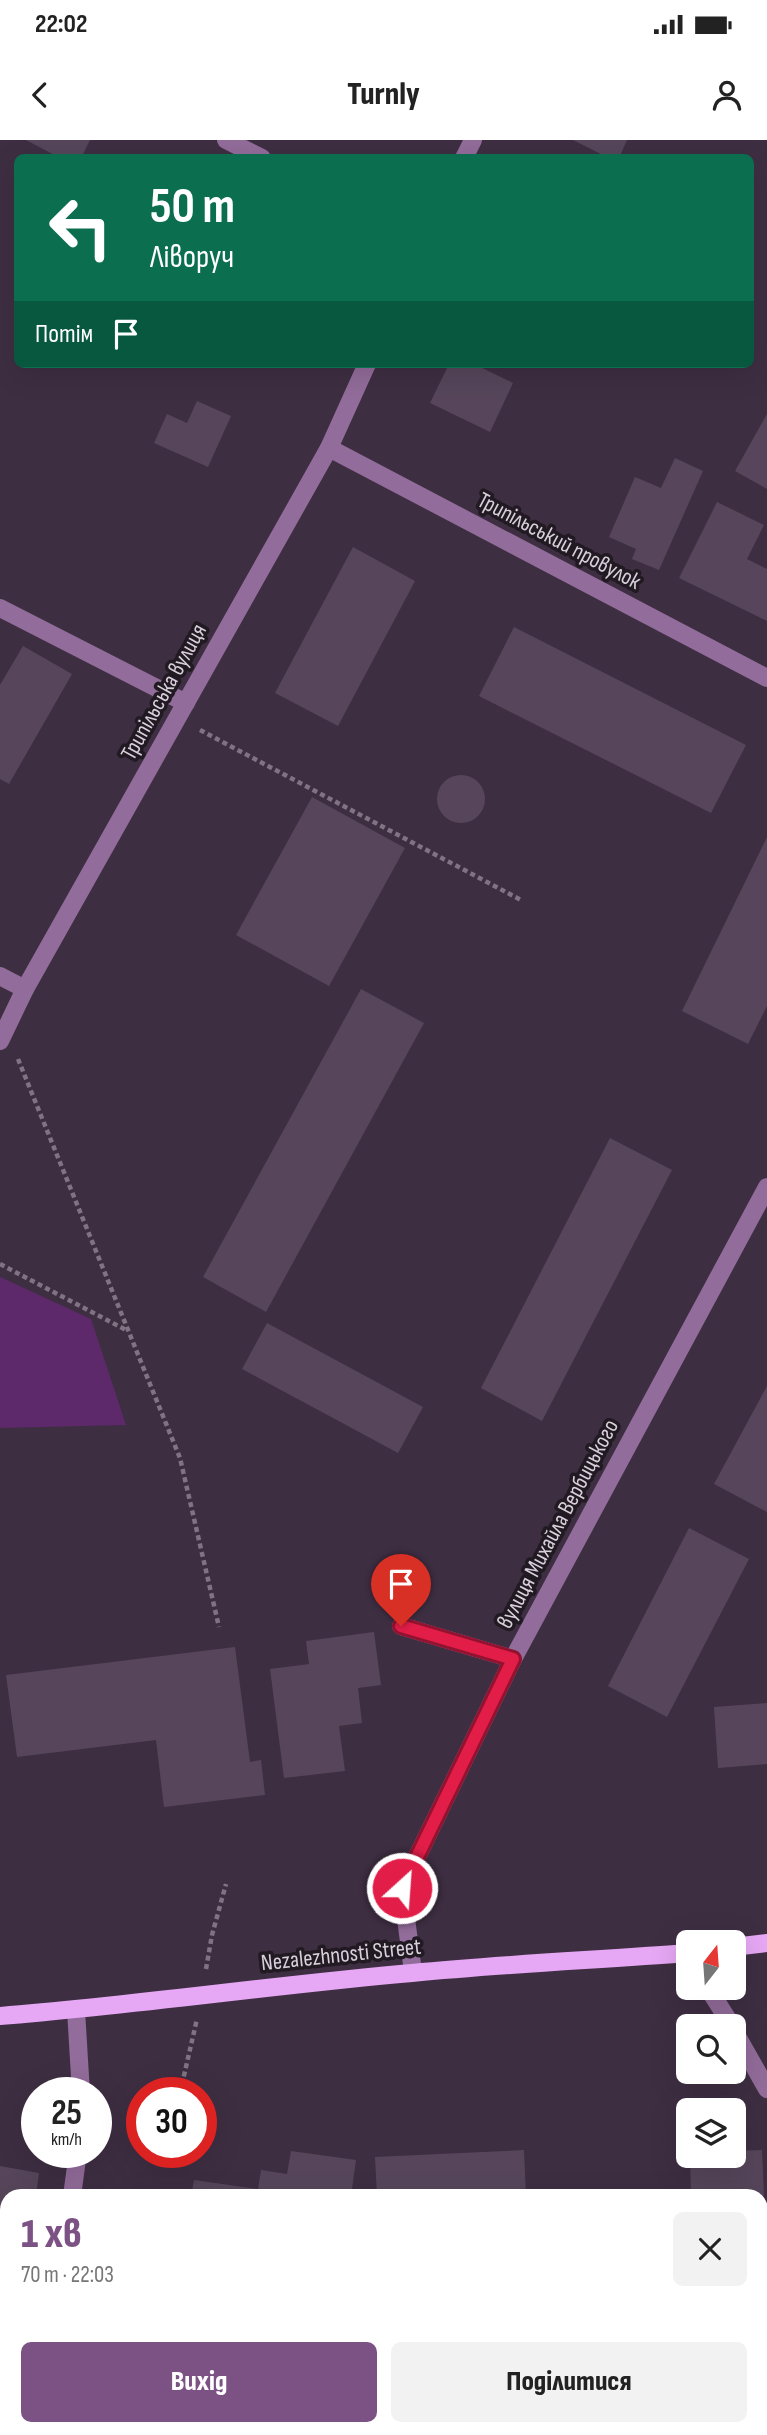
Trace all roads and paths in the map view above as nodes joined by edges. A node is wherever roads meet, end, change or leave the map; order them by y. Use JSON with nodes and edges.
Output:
{"nodes":[{"id":1,"x":226,"y":140,"type":"edge"},
{"id":2,"x":254,"y":154,"type":"edge"},
{"id":3,"x":365,"y":368,"type":"edge"},
{"id":4,"x":329,"y":448,"type":"junction"},
{"id":5,"x":0,"y":608,"type":"edge"},
{"id":6,"x":767,"y":678,"type":"edge"},
{"id":7,"x":186,"y":703,"type":"junction"},
{"id":8,"x":200,"y":730,"type":"dead end"},
{"id":9,"x":521,"y":900,"type":"dead end"},
{"id":10,"x":0,"y":976,"type":"edge"},
{"id":11,"x":25,"y":989,"type":"junction"},
{"id":12,"x":3,"y":1035,"type":"edge"},
{"id":13,"x":767,"y":1187,"type":"edge"},
{"id":14,"x":0,"y":1264,"type":"edge"},
{"id":15,"x":128,"y":1332,"type":"junction"},
{"id":16,"x":401,"y":1626,"type":"dead end"},
{"id":17,"x":219,"y":1627,"type":"dead end"},
{"id":18,"x":513,"y":1659,"type":"junction"},
{"id":19,"x":767,"y":1943,"type":"edge"},
{"id":20,"x":746,"y":1945,"type":"edge"},
{"id":21,"x":676,"y":1954,"type":"edge"},
{"id":22,"x":413,"y":1972,"type":"junction"},
{"id":23,"x":76,"y":2010,"type":"junction"},
{"id":24,"x":0,"y":2016,"type":"edge"},
{"id":25,"x":746,"y":2051,"type":"edge"},
{"id":26,"x":80,"y":2077,"type":"edge"},
{"id":27,"x":767,"y":2089,"type":"edge"},
{"id":28,"x":76,"y":2168,"type":"edge"},
{"id":29,"x":73,"y":2189,"type":"edge"}],
"edges":[{"from":1,"to":2,"type":"street"},
{"from":3,"to":4,"type":"street","name":"Трипільська вулиця"},
{"from":4,"to":6,"type":"street","name":"Трипільський провулок"},
{"from":4,"to":7,"type":"street","name":"Трипільська вулиця"},
{"from":5,"to":7,"type":"street"},
{"from":7,"to":11,"type":"street","name":"Трипільська вулиця"},
{"from":8,"to":9,"type":"path"},
{"from":10,"to":11,"type":"street"},
{"from":11,"to":12,"type":"street","name":"Трипільська вулиця"},
{"from":12,"to":15,"type":"path"},
{"from":13,"to":18,"type":"street","name":"вулиця Михайла Вербицького"},
{"from":14,"to":15,"type":"path"},
{"from":15,"to":17,"type":"path"},
{"from":16,"to":18,"type":"street"},
{"from":18,"to":22,"type":"street","name":"вулиця Михайла Вербицького"},
{"from":19,"to":20,"type":"main road"},
{"from":21,"to":22,"type":"main road","name":"Nezalezhnosti Street"},
{"from":22,"to":23,"type":"main road","name":"Nezalezhnosti Street"},
{"from":23,"to":24,"type":"main road","name":"Nezalezhnosti Street"},
{"from":23,"to":26,"type":"street"},
{"from":25,"to":27,"type":"street"},
{"from":28,"to":29,"type":"street"}]}
